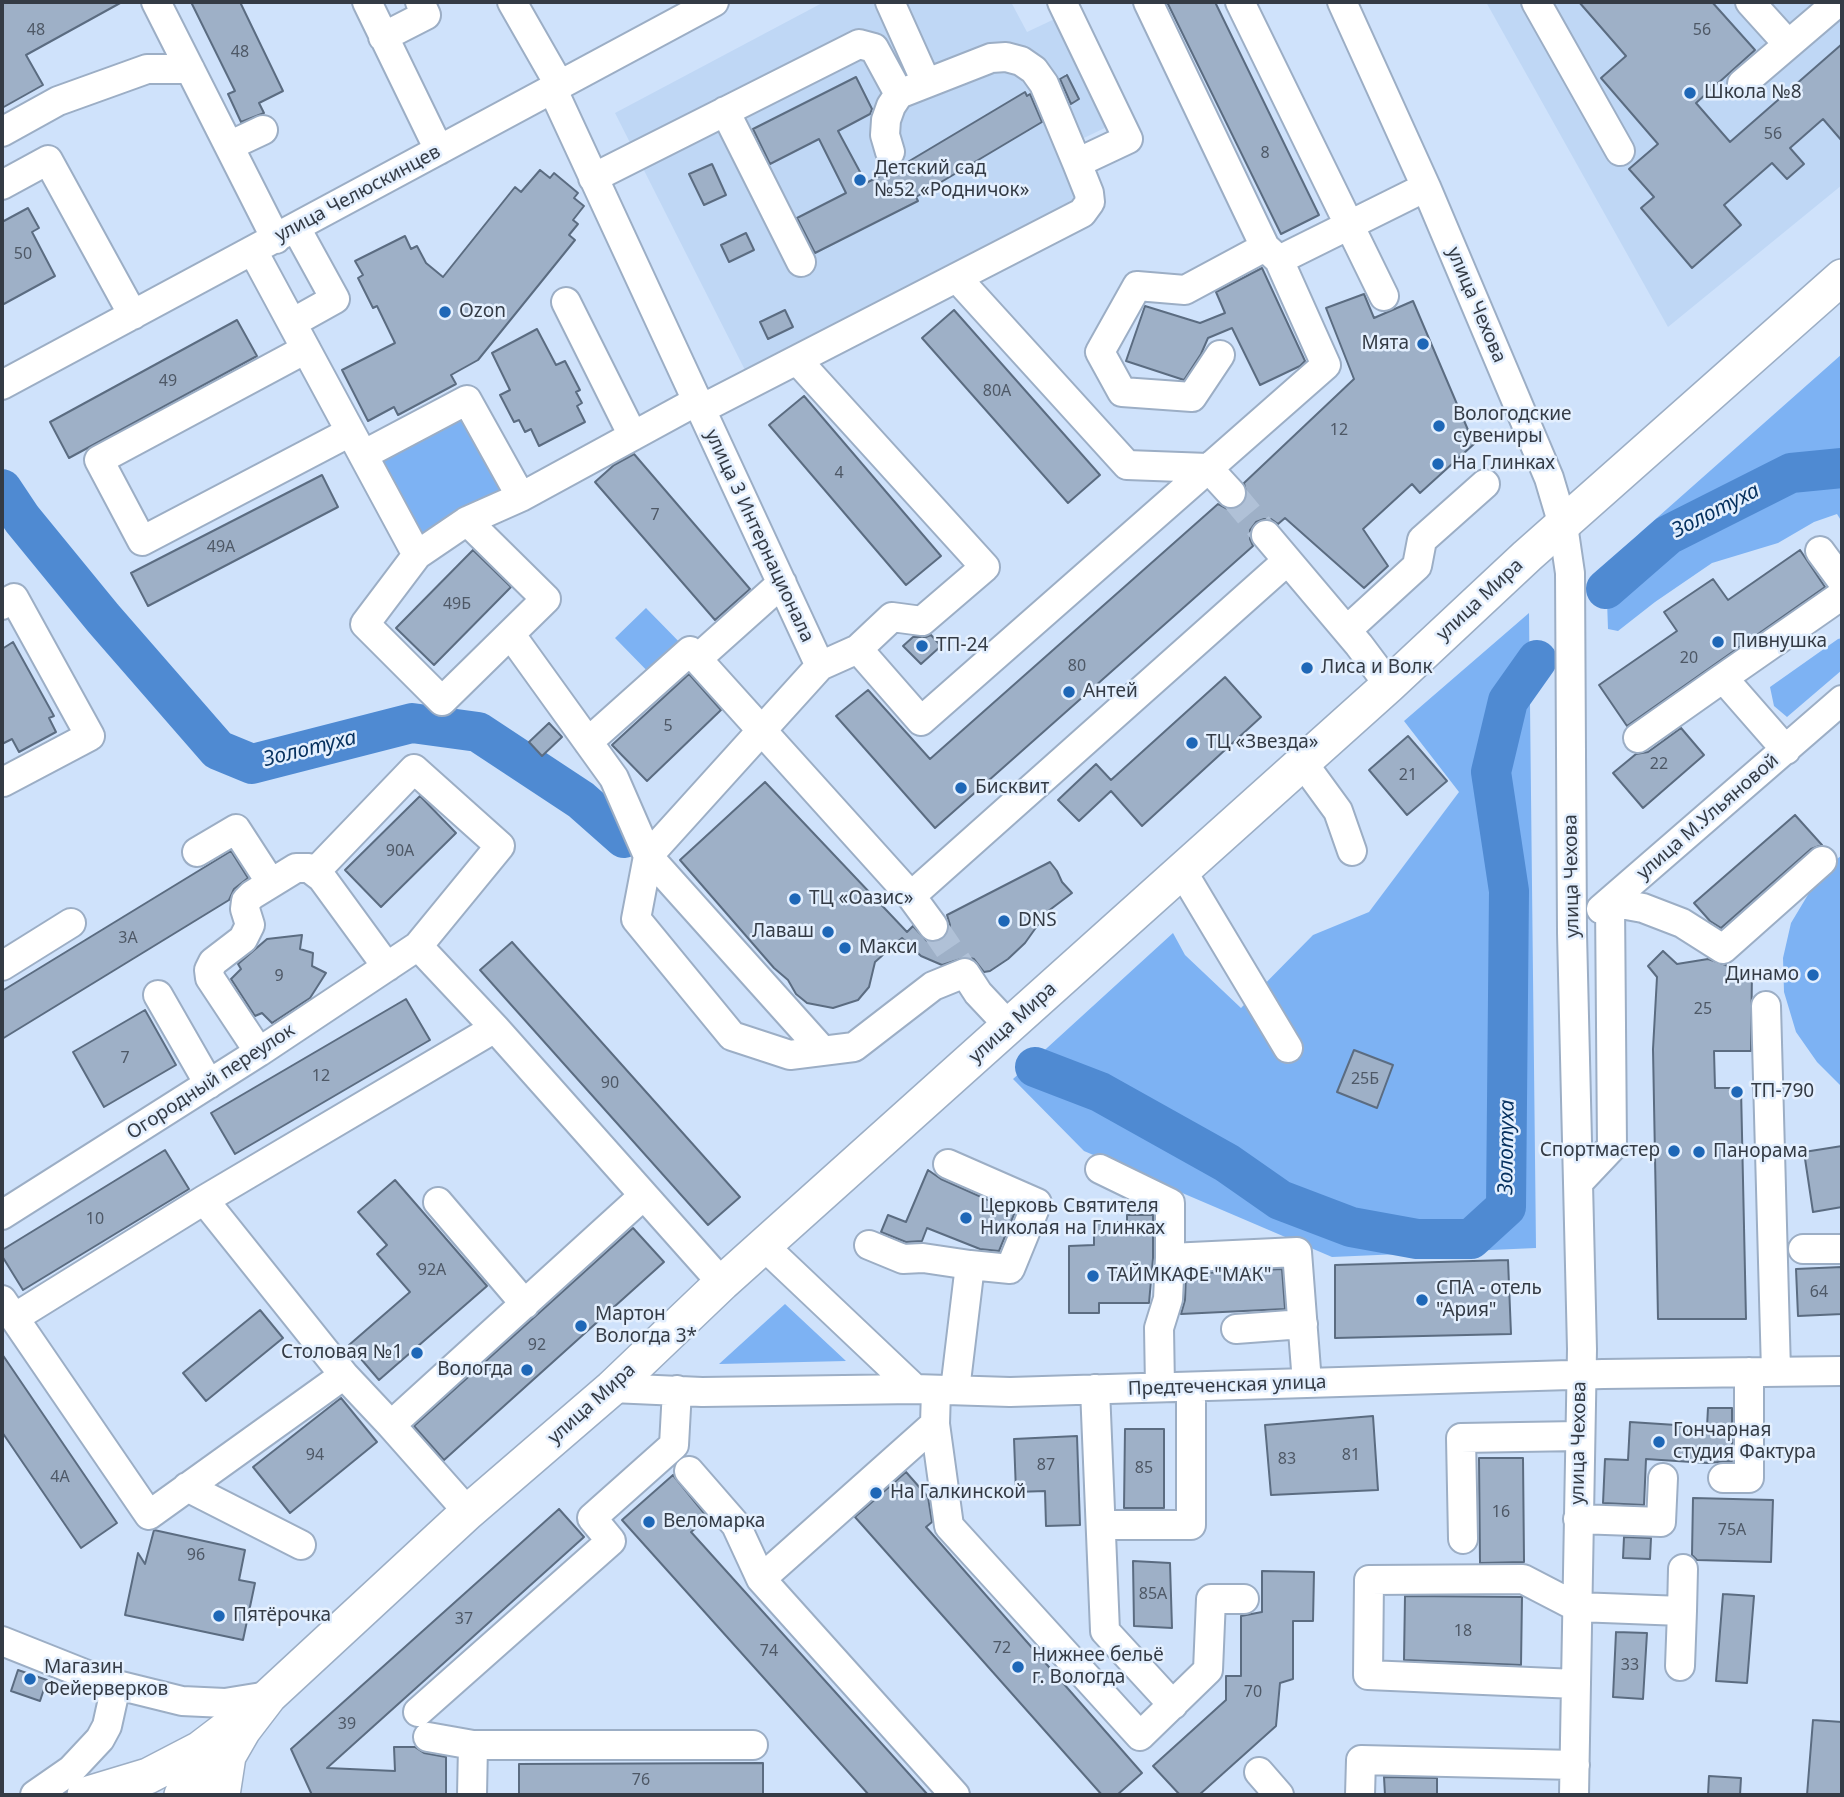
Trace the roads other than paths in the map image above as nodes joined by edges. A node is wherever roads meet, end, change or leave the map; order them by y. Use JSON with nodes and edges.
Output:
{"nodes":[{"id":1,"x":156,"y":2,"type":"edge"},
{"id":2,"x":367,"y":2,"type":"edge"},
{"id":3,"x":419,"y":2,"type":"edge"},
{"id":4,"x":512,"y":2,"type":"edge"},
{"id":5,"x":714,"y":2,"type":"edge"},
{"id":6,"x":890,"y":2,"type":"edge"},
{"id":7,"x":1062,"y":2,"type":"edge"},
{"id":8,"x":1147,"y":2,"type":"edge"},
{"id":9,"x":1240,"y":2,"type":"edge"},
{"id":10,"x":1342,"y":2,"type":"edge"},
{"id":11,"x":1536,"y":2,"type":"edge"},
{"id":12,"x":1750,"y":2,"type":"edge"},
{"id":13,"x":1838,"y":2,"type":"edge"},
{"id":14,"x":683,"y":9,"type":"edge"},
{"id":15,"x":383,"y":37,"type":"junction"},
{"id":16,"x":1788,"y":44,"type":"junction"},
{"id":17,"x":190,"y":69,"type":"junction"},
{"id":18,"x":926,"y":82,"type":"junction"},
{"id":19,"x":1742,"y":84,"type":"dead end"},
{"id":20,"x":556,"y":88,"type":"junction"},
{"id":21,"x":899,"y":94,"type":"junction"},
{"id":22,"x":725,"y":111,"type":"junction"},
{"id":23,"x":263,"y":130,"type":"dead end"},
{"id":24,"x":2,"y":132,"type":"edge"},
{"id":25,"x":229,"y":146,"type":"junction"},
{"id":26,"x":439,"y":150,"type":"junction"},
{"id":27,"x":890,"y":152,"type":"dead end"},
{"id":28,"x":1620,"y":152,"type":"dead end"},
{"id":29,"x":1077,"y":163,"type":"junction"},
{"id":30,"x":593,"y":178,"type":"junction"},
{"id":31,"x":2,"y":185,"type":"edge"},
{"id":32,"x":1426,"y":187,"type":"junction"},
{"id":33,"x":1348,"y":226,"type":"junction"},
{"id":34,"x":275,"y":239,"type":"junction"},
{"id":35,"x":1272,"y":253,"type":"junction"},
{"id":36,"x":801,"y":262,"type":"dead end"},
{"id":37,"x":1842,"y":277,"type":"edge"},
{"id":38,"x":957,"y":278,"type":"junction"},
{"id":39,"x":1384,"y":296,"type":"dead end"},
{"id":40,"x":566,"y":302,"type":"dead end"},
{"id":41,"x":132,"y":315,"type":"junction"},
{"id":42,"x":292,"y":323,"type":"junction"},
{"id":43,"x":306,"y":349,"type":"junction"},
{"id":44,"x":1220,"y":355,"type":"dead end"},
{"id":45,"x":797,"y":360,"type":"junction"},
{"id":46,"x":2,"y":385,"type":"edge"},
{"id":47,"x":699,"y":405,"type":"junction"},
{"id":48,"x":634,"y":436,"type":"junction"},
{"id":49,"x":357,"y":444,"type":"junction"},
{"id":50,"x":1208,"y":468,"type":"junction"},
{"id":51,"x":1485,"y":484,"type":"dead end"},
{"id":52,"x":1231,"y":493,"type":"tunnel mouth"},
{"id":53,"x":521,"y":497,"type":"junction"},
{"id":54,"x":467,"y":520,"type":"junction"},
{"id":55,"x":1563,"y":525,"type":"junction"},
{"id":56,"x":1266,"y":535,"type":"tunnel mouth"},
{"id":57,"x":1821,"y":551,"type":"dead end"},
{"id":58,"x":417,"y":555,"type":"junction"},
{"id":59,"x":1287,"y":561,"type":"junction"},
{"id":60,"x":1842,"y":582,"type":"edge"},
{"id":61,"x":782,"y":583,"type":"junction"},
{"id":62,"x":1842,"y":595,"type":"edge"},
{"id":63,"x":6,"y":596,"type":"edge"},
{"id":64,"x":1346,"y":630,"type":"junction"},
{"id":65,"x":510,"y":635,"type":"junction"},
{"id":66,"x":858,"y":649,"type":"junction"},
{"id":67,"x":697,"y":659,"type":"junction"},
{"id":68,"x":820,"y":666,"type":"junction"},
{"id":69,"x":1723,"y":678,"type":"junction"},
{"id":70,"x":1390,"y":685,"type":"junction"},
{"id":71,"x":1842,"y":700,"type":"edge"},
{"id":72,"x":761,"y":731,"type":"junction"},
{"id":73,"x":1638,"y":738,"type":"dead end"},
{"id":74,"x":588,"y":742,"type":"junction"},
{"id":75,"x":1786,"y":750,"type":"junction"},
{"id":76,"x":1303,"y":763,"type":"junction"},
{"id":77,"x":2,"y":780,"type":"edge"},
{"id":78,"x":1352,"y":851,"type":"dead end"},
{"id":79,"x":197,"y":852,"type":"dead end"},
{"id":80,"x":648,"y":856,"type":"junction"},
{"id":81,"x":1822,"y":861,"type":"dead end"},
{"id":82,"x":1182,"y":871,"type":"junction"},
{"id":83,"x":315,"y":872,"type":"junction"},
{"id":84,"x":271,"y":883,"type":"junction"},
{"id":85,"x":911,"y":896,"type":"junction"},
{"id":86,"x":1610,"y":902,"type":"junction"},
{"id":87,"x":71,"y":923,"type":"dead end"},
{"id":88,"x":933,"y":926,"type":"tunnel mouth"},
{"id":89,"x":1572,"y":933,"type":"junction"},
{"id":90,"x":418,"y":946,"type":"junction"},
{"id":91,"x":2,"y":965,"type":"edge"},
{"id":92,"x":387,"y":967,"type":"junction"},
{"id":93,"x":158,"y":995,"type":"dead end"},
{"id":94,"x":1766,"y":1006,"type":"dead end"},
{"id":95,"x":1009,"y":1026,"type":"junction"},
{"id":96,"x":495,"y":1028,"type":"junction"},
{"id":97,"x":1287,"y":1048,"type":"dead end"},
{"id":98,"x":822,"y":1050,"type":"junction"},
{"id":99,"x":259,"y":1052,"type":"junction"},
{"id":100,"x":209,"y":1084,"type":"junction"},
{"id":101,"x":948,"y":1164,"type":"dead end"},
{"id":102,"x":1100,"y":1170,"type":"dead end"},
{"id":103,"x":1578,"y":1182,"type":"junction"},
{"id":104,"x":643,"y":1195,"type":"junction"},
{"id":105,"x":204,"y":1200,"type":"junction"},
{"id":106,"x":438,"y":1202,"type":"dead end"},
{"id":107,"x":2,"y":1215,"type":"edge"},
{"id":108,"x":869,"y":1245,"type":"dead end"},
{"id":109,"x":764,"y":1246,"type":"junction"},
{"id":110,"x":1842,"y":1249,"type":"edge"},
{"id":111,"x":1803,"y":1250,"type":"dead end"},
{"id":112,"x":1170,"y":1258,"type":"junction"},
{"id":113,"x":970,"y":1265,"type":"junction"},
{"id":114,"x":722,"y":1283,"type":"junction"},
{"id":115,"x":524,"y":1304,"type":"junction"},
{"id":116,"x":8,"y":1309,"type":"edge"},
{"id":117,"x":1303,"y":1324,"type":"junction"},
{"id":118,"x":1236,"y":1329,"type":"dead end"},
{"id":119,"x":1842,"y":1371,"type":"edge"},
{"id":120,"x":1763,"y":1372,"type":"junction"},
{"id":121,"x":344,"y":1375,"type":"junction"},
{"id":122,"x":1581,"y":1375,"type":"junction"},
{"id":123,"x":1307,"y":1383,"type":"junction"},
{"id":124,"x":1160,"y":1387,"type":"junction"},
{"id":125,"x":1191,"y":1387,"type":"junction"},
{"id":126,"x":612,"y":1388,"type":"junction"},
{"id":127,"x":1095,"y":1389,"type":"junction"},
{"id":128,"x":677,"y":1390,"type":"junction"},
{"id":129,"x":935,"y":1390,"type":"junction"},
{"id":130,"x":935,"y":1424,"type":"junction"},
{"id":131,"x":391,"y":1425,"type":"junction"},
{"id":132,"x":1579,"y":1436,"type":"junction"},
{"id":133,"x":689,"y":1471,"type":"dead end"},
{"id":134,"x":1663,"y":1478,"type":"dead end"},
{"id":135,"x":1723,"y":1478,"type":"dead end"},
{"id":136,"x":187,"y":1488,"type":"junction"},
{"id":137,"x":468,"y":1512,"type":"junction"},
{"id":138,"x":1578,"y":1519,"type":"junction"},
{"id":139,"x":1101,"y":1524,"type":"junction"},
{"id":140,"x":1463,"y":1539,"type":"dead end"},
{"id":141,"x":301,"y":1545,"type":"dead end"},
{"id":142,"x":1682,"y":1569,"type":"dead end"},
{"id":143,"x":761,"y":1579,"type":"junction"},
{"id":144,"x":1244,"y":1599,"type":"dead end"},
{"id":145,"x":1577,"y":1607,"type":"junction"},
{"id":146,"x":1682,"y":1611,"type":"junction"},
{"id":147,"x":2,"y":1641,"type":"edge"},
{"id":148,"x":1680,"y":1666,"type":"dead end"},
{"id":149,"x":105,"y":1682,"type":"junction"},
{"id":150,"x":1576,"y":1684,"type":"junction"},
{"id":151,"x":270,"y":1696,"type":"junction"},
{"id":152,"x":1173,"y":1705,"type":"junction"},
{"id":153,"x":243,"y":1730,"type":"junction"},
{"id":154,"x":472,"y":1745,"type":"junction"},
{"id":155,"x":753,"y":1745,"type":"dead end"},
{"id":156,"x":200,"y":1749,"type":"junction"},
{"id":157,"x":1575,"y":1765,"type":"junction"},
{"id":158,"x":1259,"y":1772,"type":"dead end"},
{"id":159,"x":35,"y":1795,"type":"edge"},
{"id":160,"x":85,"y":1795,"type":"edge"},
{"id":161,"x":154,"y":1795,"type":"edge"},
{"id":162,"x":182,"y":1795,"type":"edge"},
{"id":163,"x":222,"y":1795,"type":"edge"},
{"id":164,"x":472,"y":1795,"type":"edge"},
{"id":165,"x":955,"y":1795,"type":"edge"},
{"id":166,"x":1279,"y":1795,"type":"edge"},
{"id":167,"x":1360,"y":1795,"type":"edge"},
{"id":168,"x":1574,"y":1795,"type":"edge"}],
"edges":[{"from":1,"to":17,"type":"street"},
{"from":2,"to":15,"type":"street"},
{"from":3,"to":15,"type":"street"},
{"from":4,"to":20,"type":"street","name":"улица 3 Интернационала"},
{"from":5,"to":14,"type":"street","name":"улица Челюскинцев"},
{"from":6,"to":18,"type":"street"},
{"from":7,"to":29,"type":"street"},
{"from":8,"to":35,"type":"street"},
{"from":9,"to":33,"type":"street"},
{"from":10,"to":32,"type":"street","name":"улица Чехова"},
{"from":11,"to":28,"type":"street"},
{"from":12,"to":16,"type":"street"},
{"from":13,"to":16,"type":"street"},
{"from":14,"to":20,"type":"street","name":"улица Челюскинцев"},
{"from":15,"to":26,"type":"street"},
{"from":16,"to":19,"type":"street"},
{"from":17,"to":24,"type":"street"},
{"from":17,"to":25,"type":"street"},
{"from":18,"to":21,"type":"street"},
{"from":18,"to":29,"type":"street"},
{"from":20,"to":26,"type":"street","name":"улица Челюскинцев"},
{"from":20,"to":30,"type":"street","name":"улица 3 Интернационала"},
{"from":21,"to":22,"type":"street"},
{"from":21,"to":27,"type":"street"},
{"from":22,"to":30,"type":"street"},
{"from":22,"to":36,"type":"street"},
{"from":23,"to":25,"type":"street"},
{"from":25,"to":34,"type":"street"},
{"from":26,"to":34,"type":"street","name":"улица Челюскинцев"},
{"from":29,"to":38,"type":"street"},
{"from":30,"to":47,"type":"street","name":"улица 3 Интернационала"},
{"from":31,"to":41,"type":"street"},
{"from":32,"to":33,"type":"street"},
{"from":32,"to":55,"type":"street","name":"улица Чехова"},
{"from":33,"to":35,"type":"street"},
{"from":33,"to":39,"type":"street"},
{"from":34,"to":41,"type":"street","name":"улица Челюскинцев"},
{"from":34,"to":42,"type":"street"},
{"from":34,"to":42,"type":"street"},
{"from":35,"to":44,"type":"street"},
{"from":35,"to":50,"type":"street"},
{"from":37,"to":55,"type":"main road","name":"улица Мира"},
{"from":38,"to":45,"type":"street"},
{"from":38,"to":50,"type":"street"},
{"from":40,"to":48,"type":"street"},
{"from":41,"to":46,"type":"street","name":"улица Челюскинцев"},
{"from":42,"to":43,"type":"street"},
{"from":43,"to":49,"type":"street"},
{"from":43,"to":49,"type":"street"},
{"from":45,"to":47,"type":"street"},
{"from":45,"to":66,"type":"street"},
{"from":47,"to":48,"type":"street"},
{"from":47,"to":61,"type":"street","name":"улица 3 Интернационала"},
{"from":48,"to":53,"type":"street"},
{"from":49,"to":53,"type":"street"},
{"from":49,"to":58,"type":"street"},
{"from":50,"to":52,"type":"street"},
{"from":50,"to":66,"type":"street"},
{"from":51,"to":64,"type":"street"},
{"from":53,"to":54,"type":"street"},
{"from":54,"to":58,"type":"street"},
{"from":54,"to":65,"type":"street"},
{"from":55,"to":70,"type":"main road","name":"улица Мира"},
{"from":55,"to":89,"type":"street","name":"улица Чехова"},
{"from":56,"to":59,"type":"street"},
{"from":57,"to":60,"type":"street"},
{"from":58,"to":65,"type":"street"},
{"from":59,"to":64,"type":"street"},
{"from":59,"to":85,"type":"street"},
{"from":61,"to":67,"type":"street"},
{"from":61,"to":68,"type":"street","name":"улица 3 Интернационала"},
{"from":62,"to":69,"type":"street"},
{"from":63,"to":77,"type":"street"},
{"from":64,"to":70,"type":"street"},
{"from":65,"to":74,"type":"street"},
{"from":66,"to":68,"type":"street"},
{"from":67,"to":72,"type":"street"},
{"from":67,"to":74,"type":"street"},
{"from":68,"to":72,"type":"street","name":"улица 3 Интернационала"},
{"from":69,"to":73,"type":"street"},
{"from":69,"to":75,"type":"street"},
{"from":70,"to":76,"type":"main road","name":"улица Мира"},
{"from":71,"to":75,"type":"street","name":"улица М.Ульяновой"},
{"from":72,"to":80,"type":"street","name":"улица 3 Интернационала"},
{"from":72,"to":85,"type":"street"},
{"from":74,"to":80,"type":"street"},
{"from":75,"to":86,"type":"street","name":"улица М.Ульяновой"},
{"from":76,"to":78,"type":"street"},
{"from":76,"to":82,"type":"main road","name":"улица Мира"},
{"from":79,"to":84,"type":"street"},
{"from":80,"to":98,"type":"street"},
{"from":80,"to":98,"type":"street"},
{"from":81,"to":86,"type":"street"},
{"from":82,"to":95,"type":"main road","name":"улица Мира"},
{"from":82,"to":97,"type":"street"},
{"from":83,"to":84,"type":"street"},
{"from":83,"to":90,"type":"street","name":"Огородный переулок"},
{"from":83,"to":92,"type":"street"},
{"from":84,"to":99,"type":"street"},
{"from":85,"to":88,"type":"street"},
{"from":86,"to":89,"type":"street","name":"улица М.Ульяновой"},
{"from":86,"to":103,"type":"street"},
{"from":87,"to":91,"type":"street"},
{"from":89,"to":103,"type":"street","name":"улица Чехова"},
{"from":90,"to":92,"type":"street","name":"Огородный переулок"},
{"from":90,"to":96,"type":"street"},
{"from":92,"to":99,"type":"street","name":"Огородный переулок"},
{"from":93,"to":100,"type":"street"},
{"from":94,"to":120,"type":"street"},
{"from":95,"to":98,"type":"street"},
{"from":95,"to":109,"type":"main road","name":"улица Мира"},
{"from":96,"to":104,"type":"street"},
{"from":96,"to":105,"type":"street"},
{"from":99,"to":100,"type":"street","name":"Огородный переулок"},
{"from":100,"to":107,"type":"street","name":"Огородный переулок"},
{"from":101,"to":113,"type":"street"},
{"from":102,"to":112,"type":"street"},
{"from":103,"to":122,"type":"street","name":"улица Чехова"},
{"from":104,"to":114,"type":"street"},
{"from":104,"to":115,"type":"street"},
{"from":105,"to":116,"type":"street"},
{"from":105,"to":121,"type":"street"},
{"from":106,"to":115,"type":"street"},
{"from":108,"to":113,"type":"street"},
{"from":109,"to":114,"type":"main road","name":"улица Мира"},
{"from":109,"to":129,"type":"street"},
{"from":110,"to":111,"type":"street"},
{"from":112,"to":117,"type":"street"},
{"from":112,"to":124,"type":"street"},
{"from":113,"to":129,"type":"street"},
{"from":114,"to":126,"type":"main road","name":"улица Мира"},
{"from":115,"to":131,"type":"street"},
{"from":116,"to":136,"type":"street"},
{"from":117,"to":118,"type":"street"},
{"from":117,"to":123,"type":"street"},
{"from":119,"to":120,"type":"street","name":"Предтеченская улица"},
{"from":120,"to":122,"type":"street","name":"Предтеченская улица"},
{"from":120,"to":135,"type":"street"},
{"from":121,"to":131,"type":"street"},
{"from":121,"to":136,"type":"street"},
{"from":122,"to":123,"type":"street","name":"Предтеченская улица"},
{"from":122,"to":132,"type":"street","name":"улица Чехова"},
{"from":123,"to":125,"type":"street","name":"Предтеченская улица"},
{"from":124,"to":125,"type":"street","name":"Предтеченская улица"},
{"from":124,"to":127,"type":"street","name":"Предтеченская улица"},
{"from":125,"to":139,"type":"street"},
{"from":126,"to":128,"type":"street","name":"Предтеченская улица"},
{"from":126,"to":137,"type":"main road","name":"улица Мира"},
{"from":127,"to":129,"type":"street","name":"Предтеченская улица"},
{"from":127,"to":139,"type":"street"},
{"from":128,"to":129,"type":"street","name":"Предтеченская улица"},
{"from":128,"to":154,"type":"street"},
{"from":129,"to":130,"type":"street"},
{"from":130,"to":143,"type":"street"},
{"from":130,"to":152,"type":"street"},
{"from":131,"to":137,"type":"street"},
{"from":132,"to":138,"type":"street","name":"улица Чехова"},
{"from":132,"to":140,"type":"street"},
{"from":133,"to":143,"type":"street"},
{"from":134,"to":138,"type":"street"},
{"from":136,"to":141,"type":"street"},
{"from":137,"to":151,"type":"main road","name":"улица Мира"},
{"from":138,"to":145,"type":"street","name":"улица Чехова"},
{"from":139,"to":152,"type":"street"},
{"from":142,"to":146,"type":"street"},
{"from":143,"to":165,"type":"street"},
{"from":144,"to":152,"type":"street"},
{"from":145,"to":146,"type":"street"},
{"from":145,"to":150,"type":"street","name":"улица Чехова"},
{"from":145,"to":150,"type":"street"},
{"from":146,"to":148,"type":"street"},
{"from":147,"to":149,"type":"street"},
{"from":149,"to":151,"type":"street"},
{"from":149,"to":159,"type":"street"},
{"from":150,"to":157,"type":"street","name":"улица Чехова"},
{"from":151,"to":153,"type":"main road","name":"улица Мира"},
{"from":151,"to":156,"type":"main road"},
{"from":153,"to":162,"type":"main road"},
{"from":153,"to":163,"type":"main road","name":"улица Мира"},
{"from":154,"to":155,"type":"street"},
{"from":154,"to":164,"type":"street"},
{"from":156,"to":160,"type":"main road"},
{"from":156,"to":161,"type":"main road"},
{"from":157,"to":167,"type":"street"},
{"from":157,"to":168,"type":"street","name":"улица Чехова"},
{"from":158,"to":166,"type":"street"}]}
